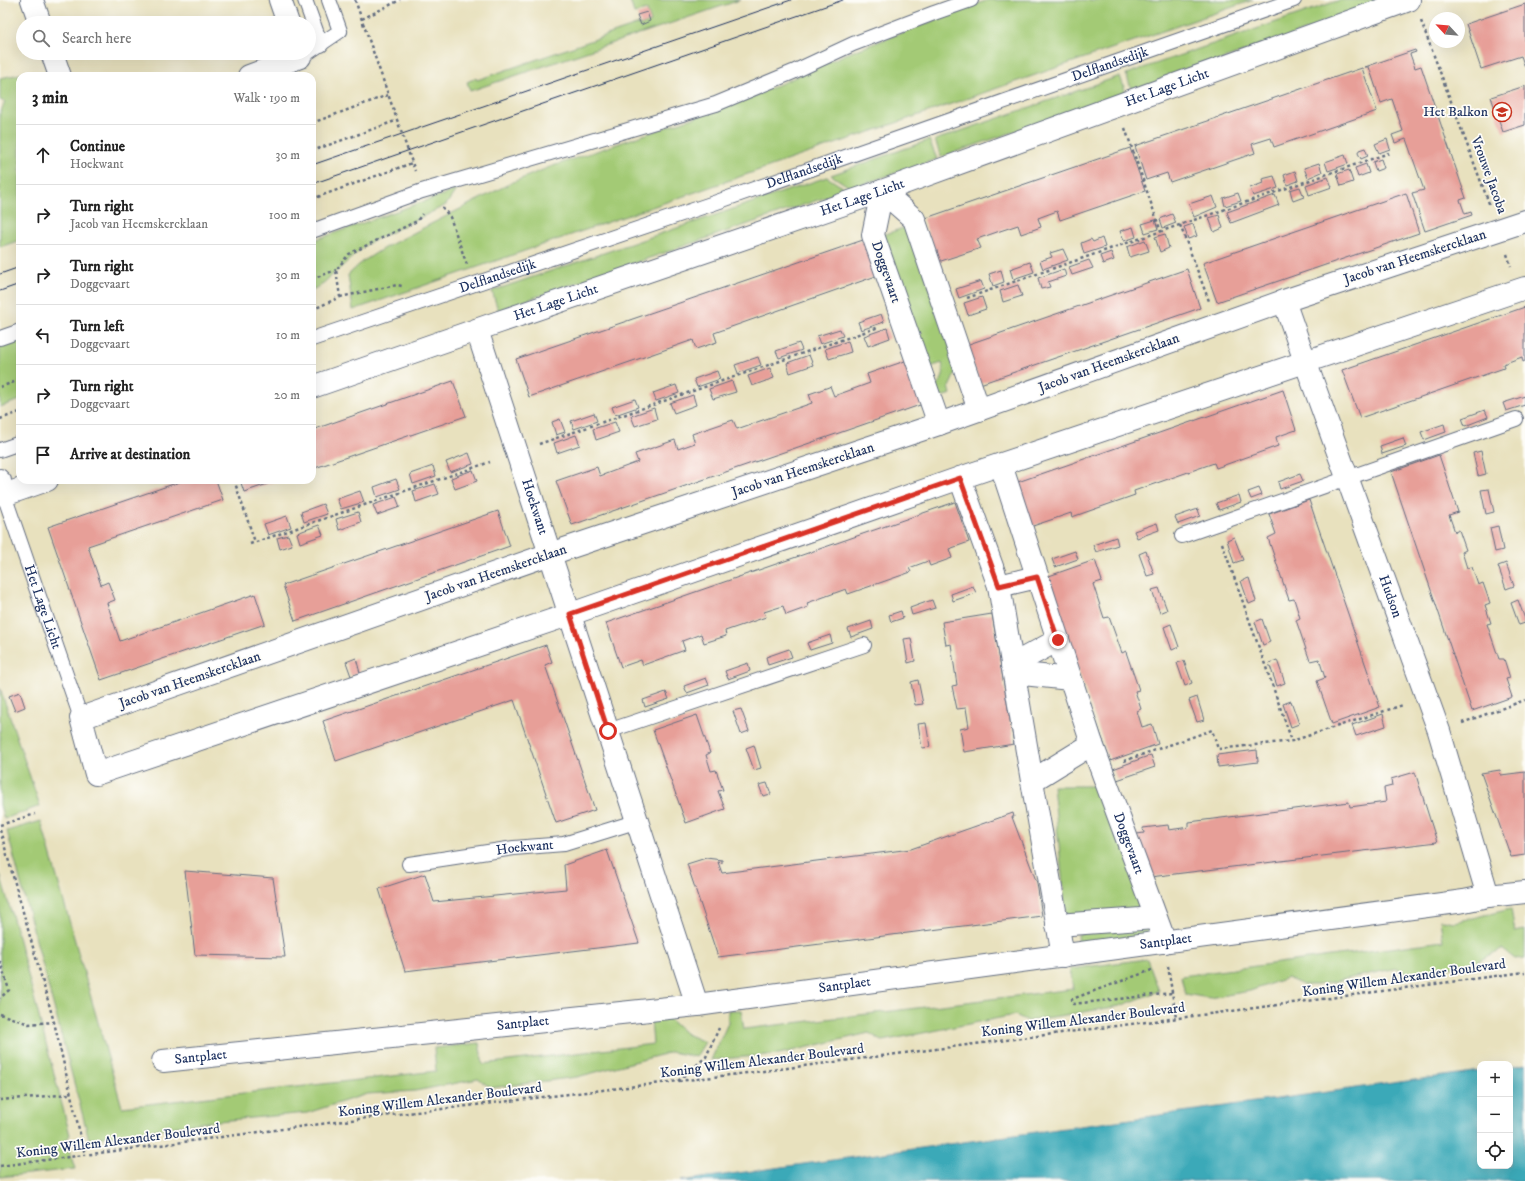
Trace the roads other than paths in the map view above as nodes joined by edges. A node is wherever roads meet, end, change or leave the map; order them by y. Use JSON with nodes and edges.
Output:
{"nodes":[{"id":1,"x":32,"y":0,"type":"edge"},
{"id":2,"x":280,"y":0,"type":"edge"},
{"id":3,"x":305,"y":0,"type":"edge"},
{"id":4,"x":329,"y":0,"type":"edge"},
{"id":5,"x":971,"y":0,"type":"edge"},
{"id":6,"x":1294,"y":0,"type":"edge"},
{"id":7,"x":1414,"y":7,"type":"edge"},
{"id":8,"x":38,"y":16,"type":"edge"},
{"id":9,"x":286,"y":16,"type":"edge"},
{"id":10,"x":306,"y":16,"type":"edge"},
{"id":11,"x":316,"y":46,"type":"edge"},
{"id":12,"x":54,"y":60,"type":"edge"},
{"id":13,"x":288,"y":60,"type":"edge"},
{"id":14,"x":59,"y":72,"type":"edge"},
{"id":15,"x":259,"y":72,"type":"edge"},
{"id":16,"x":882,"y":191,"type":"junction"},
{"id":17,"x":1525,"y":221,"type":"edge"},
{"id":18,"x":316,"y":230,"type":"edge"},
{"id":19,"x":1522,"y":289,"type":"edge"},
{"id":20,"x":1284,"y":301,"type":"junction"},
{"id":21,"x":477,"y":330,"type":"junction"},
{"id":22,"x":16,"y":332,"type":"edge"},
{"id":23,"x":0,"y":338,"type":"edge"},
{"id":24,"x":316,"y":338,"type":"edge"},
{"id":25,"x":1305,"y":361,"type":"junction"},
{"id":26,"x":316,"y":386,"type":"edge"},
{"id":27,"x":979,"y":410,"type":"junction"},
{"id":28,"x":1516,"y":418,"type":"dead end"},
{"id":29,"x":939,"y":424,"type":"junction"},
{"id":30,"x":16,"y":444,"type":"edge"},
{"id":31,"x":0,"y":450,"type":"edge"},
{"id":32,"x":1001,"y":465,"type":"junction"},
{"id":33,"x":1348,"y":477,"type":"junction"},
{"id":34,"x":960,"y":478,"type":"junction"},
{"id":35,"x":17,"y":484,"type":"edge"},
{"id":36,"x":2,"y":486,"type":"edge"},
{"id":37,"x":1182,"y":536,"type":"dead end"},
{"id":38,"x":550,"y":554,"type":"junction"},
{"id":39,"x":1037,"y":577,"type":"junction"},
{"id":40,"x":999,"y":586,"type":"junction"},
{"id":41,"x":570,"y":614,"type":"junction"},
{"id":42,"x":1058,"y":640,"type":"junction"},
{"id":43,"x":864,"y":645,"type":"dead end"},
{"id":44,"x":1013,"y":669,"type":"junction"},
{"id":45,"x":1070,"y":679,"type":"junction"},
{"id":46,"x":81,"y":718,"type":"junction"},
{"id":47,"x":608,"y":731,"type":"junction"},
{"id":48,"x":1092,"y":744,"type":"junction"},
{"id":49,"x":1032,"y":781,"type":"junction"},
{"id":50,"x":638,"y":822,"type":"junction"},
{"id":51,"x":409,"y":864,"type":"dead end"},
{"id":52,"x":1525,"y":892,"type":"edge"},
{"id":53,"x":1488,"y":896,"type":"junction"},
{"id":54,"x":1155,"y":918,"type":"junction"},
{"id":55,"x":1057,"y":925,"type":"junction"},
{"id":56,"x":1165,"y":942,"type":"junction"},
{"id":57,"x":1062,"y":956,"type":"junction"},
{"id":58,"x":698,"y":1005,"type":"junction"},
{"id":59,"x":163,"y":1061,"type":"dead end"}],
"edges":[{"from":1,"to":8,"type":"street"},
{"from":2,"to":9,"type":"street"},
{"from":3,"to":10,"type":"lane"},
{"from":4,"to":11,"type":"lane"},
{"from":5,"to":18,"type":"lane"},
{"from":6,"to":24,"type":"lane","name":"Delflandsedijk"},
{"from":7,"to":16,"type":"street","name":"Het Lage Licht"},
{"from":12,"to":14,"type":"street"},
{"from":13,"to":15,"type":"street"},
{"from":16,"to":21,"type":"street","name":"Het Lage Licht"},
{"from":16,"to":27,"type":"street"},
{"from":16,"to":29,"type":"street","name":"Doggevaart"},
{"from":17,"to":20,"type":"street","name":"Jacob van Heemskercklaan"},
{"from":19,"to":25,"type":"street"},
{"from":20,"to":25,"type":"street","name":"Hudson"},
{"from":20,"to":27,"type":"street","name":"Jacob van Heemskercklaan"},
{"from":21,"to":26,"type":"street","name":"Het Lage Licht"},
{"from":21,"to":38,"type":"street","name":"Hoekwant"},
{"from":22,"to":23,"type":"lane"},
{"from":25,"to":32,"type":"street"},
{"from":25,"to":33,"type":"street","name":"Hudson"},
{"from":27,"to":29,"type":"street","name":"Jacob van Heemskercklaan"},
{"from":28,"to":33,"type":"lane"},
{"from":29,"to":38,"type":"street","name":"Jacob van Heemskercklaan"},
{"from":30,"to":31,"type":"lane"},
{"from":32,"to":34,"type":"street"},
{"from":32,"to":39,"type":"street","name":"Doggevaart"},
{"from":33,"to":37,"type":"lane"},
{"from":33,"to":53,"type":"street","name":"Hudson"},
{"from":34,"to":40,"type":"street"},
{"from":34,"to":41,"type":"street"},
{"from":35,"to":36,"type":"street","name":"Het Lage Licht"},
{"from":36,"to":46,"type":"lane","name":"Het Lage Licht"},
{"from":38,"to":41,"type":"street","name":"Hoekwant"},
{"from":38,"to":46,"type":"street","name":"Jacob van Heemskercklaan"},
{"from":39,"to":40,"type":"street"},
{"from":39,"to":42,"type":"street","name":"Doggevaart"},
{"from":40,"to":44,"type":"street"},
{"from":41,"to":46,"type":"street"},
{"from":41,"to":47,"type":"street","name":"Hoekwant"},
{"from":42,"to":44,"type":"street"},
{"from":42,"to":45,"type":"street","name":"Doggevaart"},
{"from":43,"to":47,"type":"lane"},
{"from":44,"to":45,"type":"street"},
{"from":44,"to":49,"type":"street"},
{"from":45,"to":48,"type":"street","name":"Doggevaart"},
{"from":47,"to":50,"type":"street","name":"Hoekwant"},
{"from":48,"to":49,"type":"street"},
{"from":48,"to":54,"type":"street","name":"Doggevaart"},
{"from":49,"to":55,"type":"street"},
{"from":50,"to":51,"type":"lane","name":"Hoekwant"},
{"from":50,"to":58,"type":"street","name":"Hoekwant"},
{"from":52,"to":53,"type":"street","name":"Santplaet"},
{"from":53,"to":56,"type":"street","name":"Santplaet"},
{"from":54,"to":55,"type":"street"},
{"from":54,"to":56,"type":"street","name":"Doggevaart"},
{"from":55,"to":57,"type":"street"},
{"from":56,"to":57,"type":"street","name":"Santplaet"},
{"from":57,"to":58,"type":"street","name":"Santplaet"},
{"from":58,"to":59,"type":"street","name":"Santplaet"}]}
